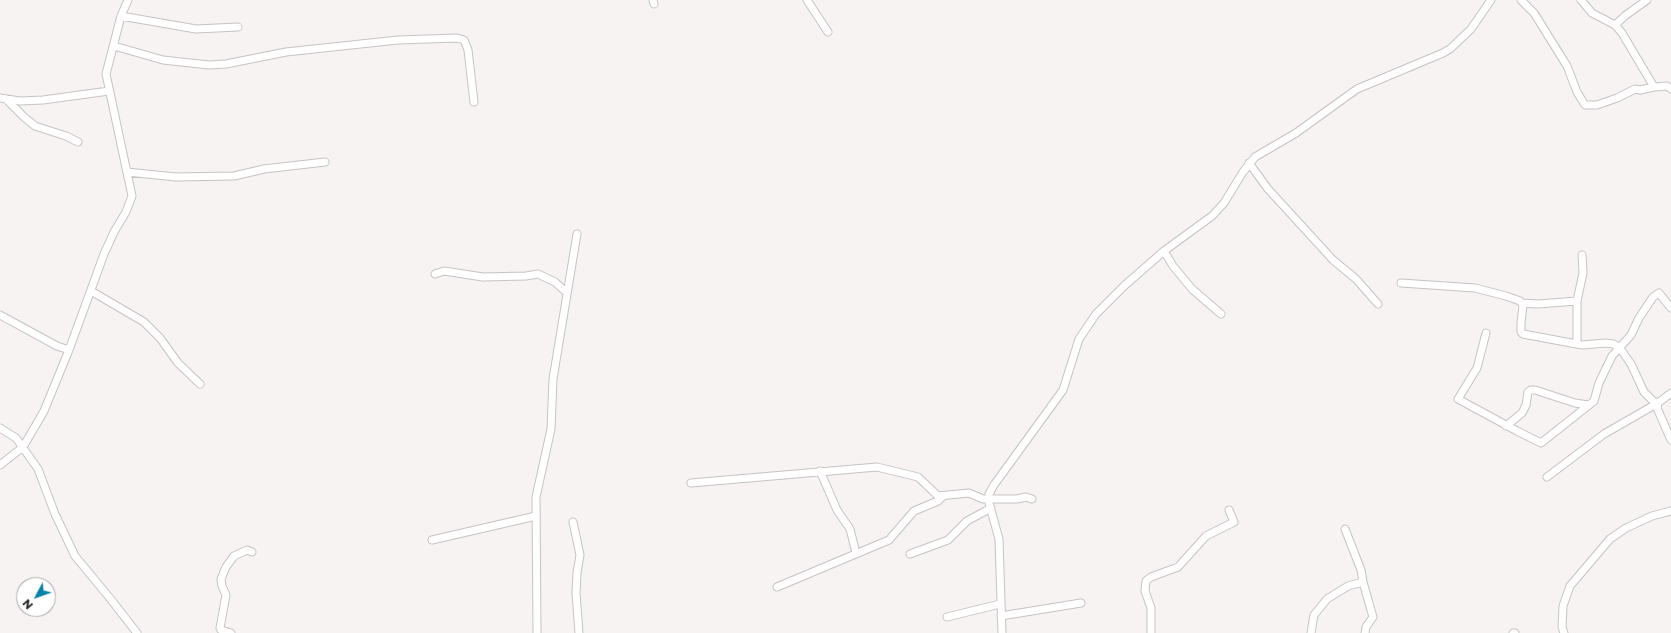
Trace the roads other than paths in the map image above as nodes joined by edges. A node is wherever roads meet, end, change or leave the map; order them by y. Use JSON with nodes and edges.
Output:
{"nodes":[{"id":1,"x":128,"y":0,"type":"edge"},
{"id":2,"x":807,"y":0,"type":"edge"},
{"id":3,"x":1491,"y":0,"type":"edge"},
{"id":4,"x":1521,"y":0,"type":"edge"},
{"id":5,"x":1581,"y":0,"type":"edge"},
{"id":6,"x":1647,"y":0,"type":"edge"},
{"id":7,"x":121,"y":16,"type":"junction"},
{"id":8,"x":1615,"y":25,"type":"junction"},
{"id":9,"x":238,"y":27,"type":"dead end"},
{"id":10,"x":828,"y":32,"type":"dead end"},
{"id":11,"x":114,"y":46,"type":"junction"},
{"id":12,"x":1670,"y":86,"type":"edge"},
{"id":13,"x":1654,"y":87,"type":"junction"},
{"id":14,"x":109,"y":91,"type":"junction"},
{"id":15,"x":3,"y":99,"type":"edge"},
{"id":16,"x":474,"y":102,"type":"dead end"},
{"id":17,"x":78,"y":142,"type":"dead end"},
{"id":18,"x":325,"y":162,"type":"dead end"},
{"id":19,"x":1249,"y":163,"type":"junction"},
{"id":20,"x":127,"y":172,"type":"junction"},
{"id":21,"x":577,"y":234,"type":"dead end"},
{"id":22,"x":1164,"y":250,"type":"junction"},
{"id":23,"x":1582,"y":255,"type":"dead end"},
{"id":24,"x":435,"y":274,"type":"dead end"},
{"id":25,"x":1401,"y":283,"type":"dead end"},
{"id":26,"x":91,"y":291,"type":"junction"},
{"id":27,"x":567,"y":293,"type":"junction"},
{"id":28,"x":1577,"y":301,"type":"junction"},
{"id":29,"x":1522,"y":303,"type":"junction"},
{"id":30,"x":1378,"y":304,"type":"dead end"},
{"id":31,"x":1671,"y":308,"type":"edge"},
{"id":32,"x":1221,"y":314,"type":"dead end"},
{"id":33,"x":0,"y":315,"type":"edge"},
{"id":34,"x":1486,"y":333,"type":"dead end"},
{"id":35,"x":1577,"y":344,"type":"junction"},
{"id":36,"x":1619,"y":347,"type":"junction"},
{"id":37,"x":69,"y":350,"type":"junction"},
{"id":38,"x":200,"y":384,"type":"dead end"},
{"id":39,"x":1671,"y":393,"type":"edge"},
{"id":40,"x":1658,"y":403,"type":"junction"},
{"id":41,"x":1588,"y":405,"type":"junction"},
{"id":42,"x":1506,"y":426,"type":"junction"},
{"id":43,"x":0,"y":428,"type":"edge"},
{"id":44,"x":1671,"y":440,"type":"edge"},
{"id":45,"x":23,"y":447,"type":"junction"},
{"id":46,"x":0,"y":465,"type":"edge"},
{"id":47,"x":820,"y":471,"type":"junction"},
{"id":48,"x":1546,"y":477,"type":"dead end"},
{"id":49,"x":691,"y":482,"type":"dead end"},
{"id":50,"x":943,"y":496,"type":"junction"},
{"id":51,"x":990,"y":498,"type":"junction"},
{"id":52,"x":1032,"y":499,"type":"dead end"},
{"id":53,"x":991,"y":508,"type":"junction"},
{"id":54,"x":1229,"y":510,"type":"dead end"},
{"id":55,"x":1671,"y":511,"type":"edge"},
{"id":56,"x":536,"y":516,"type":"junction"},
{"id":57,"x":573,"y":522,"type":"dead end"},
{"id":58,"x":1345,"y":529,"type":"dead end"},
{"id":59,"x":432,"y":540,"type":"dead end"},
{"id":60,"x":252,"y":552,"type":"dead end"},
{"id":61,"x":856,"y":553,"type":"junction"},
{"id":62,"x":910,"y":554,"type":"dead end"},
{"id":63,"x":1363,"y":582,"type":"junction"},
{"id":64,"x":777,"y":587,"type":"dead end"},
{"id":65,"x":1081,"y":603,"type":"dead end"},
{"id":66,"x":1000,"y":604,"type":"junction"},
{"id":67,"x":1001,"y":616,"type":"junction"},
{"id":68,"x":947,"y":617,"type":"dead end"},
{"id":69,"x":137,"y":633,"type":"edge"},
{"id":70,"x":231,"y":633,"type":"edge"},
{"id":71,"x":537,"y":633,"type":"edge"},
{"id":72,"x":578,"y":633,"type":"edge"},
{"id":73,"x":1002,"y":633,"type":"edge"},
{"id":74,"x":1151,"y":633,"type":"edge"},
{"id":75,"x":1311,"y":633,"type":"edge"},
{"id":76,"x":1365,"y":633,"type":"edge"},
{"id":77,"x":1564,"y":633,"type":"edge"}],
"edges":[{"from":1,"to":7,"type":"street"},
{"from":2,"to":10,"type":"street"},
{"from":3,"to":19,"type":"street"},
{"from":4,"to":13,"type":"street"},
{"from":5,"to":8,"type":"street"},
{"from":6,"to":8,"type":"street"},
{"from":7,"to":9,"type":"street"},
{"from":7,"to":11,"type":"street"},
{"from":8,"to":13,"type":"street"},
{"from":11,"to":14,"type":"street"},
{"from":11,"to":16,"type":"street"},
{"from":12,"to":13,"type":"street"},
{"from":14,"to":15,"type":"street"},
{"from":14,"to":20,"type":"street"},
{"from":15,"to":17,"type":"street"},
{"from":18,"to":20,"type":"street"},
{"from":19,"to":22,"type":"street"},
{"from":19,"to":30,"type":"street"},
{"from":20,"to":26,"type":"street"},
{"from":21,"to":27,"type":"street"},
{"from":22,"to":32,"type":"street"},
{"from":22,"to":51,"type":"street"},
{"from":23,"to":28,"type":"street"},
{"from":24,"to":27,"type":"street"},
{"from":25,"to":29,"type":"street"},
{"from":26,"to":37,"type":"street"},
{"from":26,"to":38,"type":"street"},
{"from":27,"to":56,"type":"street"},
{"from":28,"to":29,"type":"street"},
{"from":28,"to":35,"type":"street"},
{"from":29,"to":35,"type":"street"},
{"from":31,"to":36,"type":"street"},
{"from":33,"to":37,"type":"street"},
{"from":34,"to":42,"type":"street"},
{"from":35,"to":36,"type":"street"},
{"from":36,"to":40,"type":"street"},
{"from":36,"to":41,"type":"street"},
{"from":37,"to":45,"type":"street"},
{"from":39,"to":40,"type":"street"},
{"from":40,"to":44,"type":"street"},
{"from":40,"to":48,"type":"street"},
{"from":41,"to":42,"type":"street"},
{"from":41,"to":42,"type":"street"},
{"from":43,"to":45,"type":"street"},
{"from":45,"to":46,"type":"street"},
{"from":45,"to":69,"type":"street"},
{"from":47,"to":49,"type":"street"},
{"from":47,"to":50,"type":"street"},
{"from":47,"to":61,"type":"street"},
{"from":50,"to":51,"type":"street"},
{"from":50,"to":61,"type":"street"},
{"from":51,"to":52,"type":"street"},
{"from":51,"to":53,"type":"street"},
{"from":53,"to":62,"type":"street"},
{"from":53,"to":66,"type":"street"},
{"from":54,"to":74,"type":"street"},
{"from":55,"to":77,"type":"street"},
{"from":56,"to":59,"type":"street"},
{"from":56,"to":71,"type":"street"},
{"from":57,"to":72,"type":"street"},
{"from":58,"to":63,"type":"street"},
{"from":60,"to":70,"type":"street"},
{"from":61,"to":64,"type":"street"},
{"from":63,"to":75,"type":"street"},
{"from":63,"to":76,"type":"street"},
{"from":65,"to":67,"type":"street"},
{"from":66,"to":67,"type":"street"},
{"from":66,"to":68,"type":"street"},
{"from":67,"to":73,"type":"street"}]}
